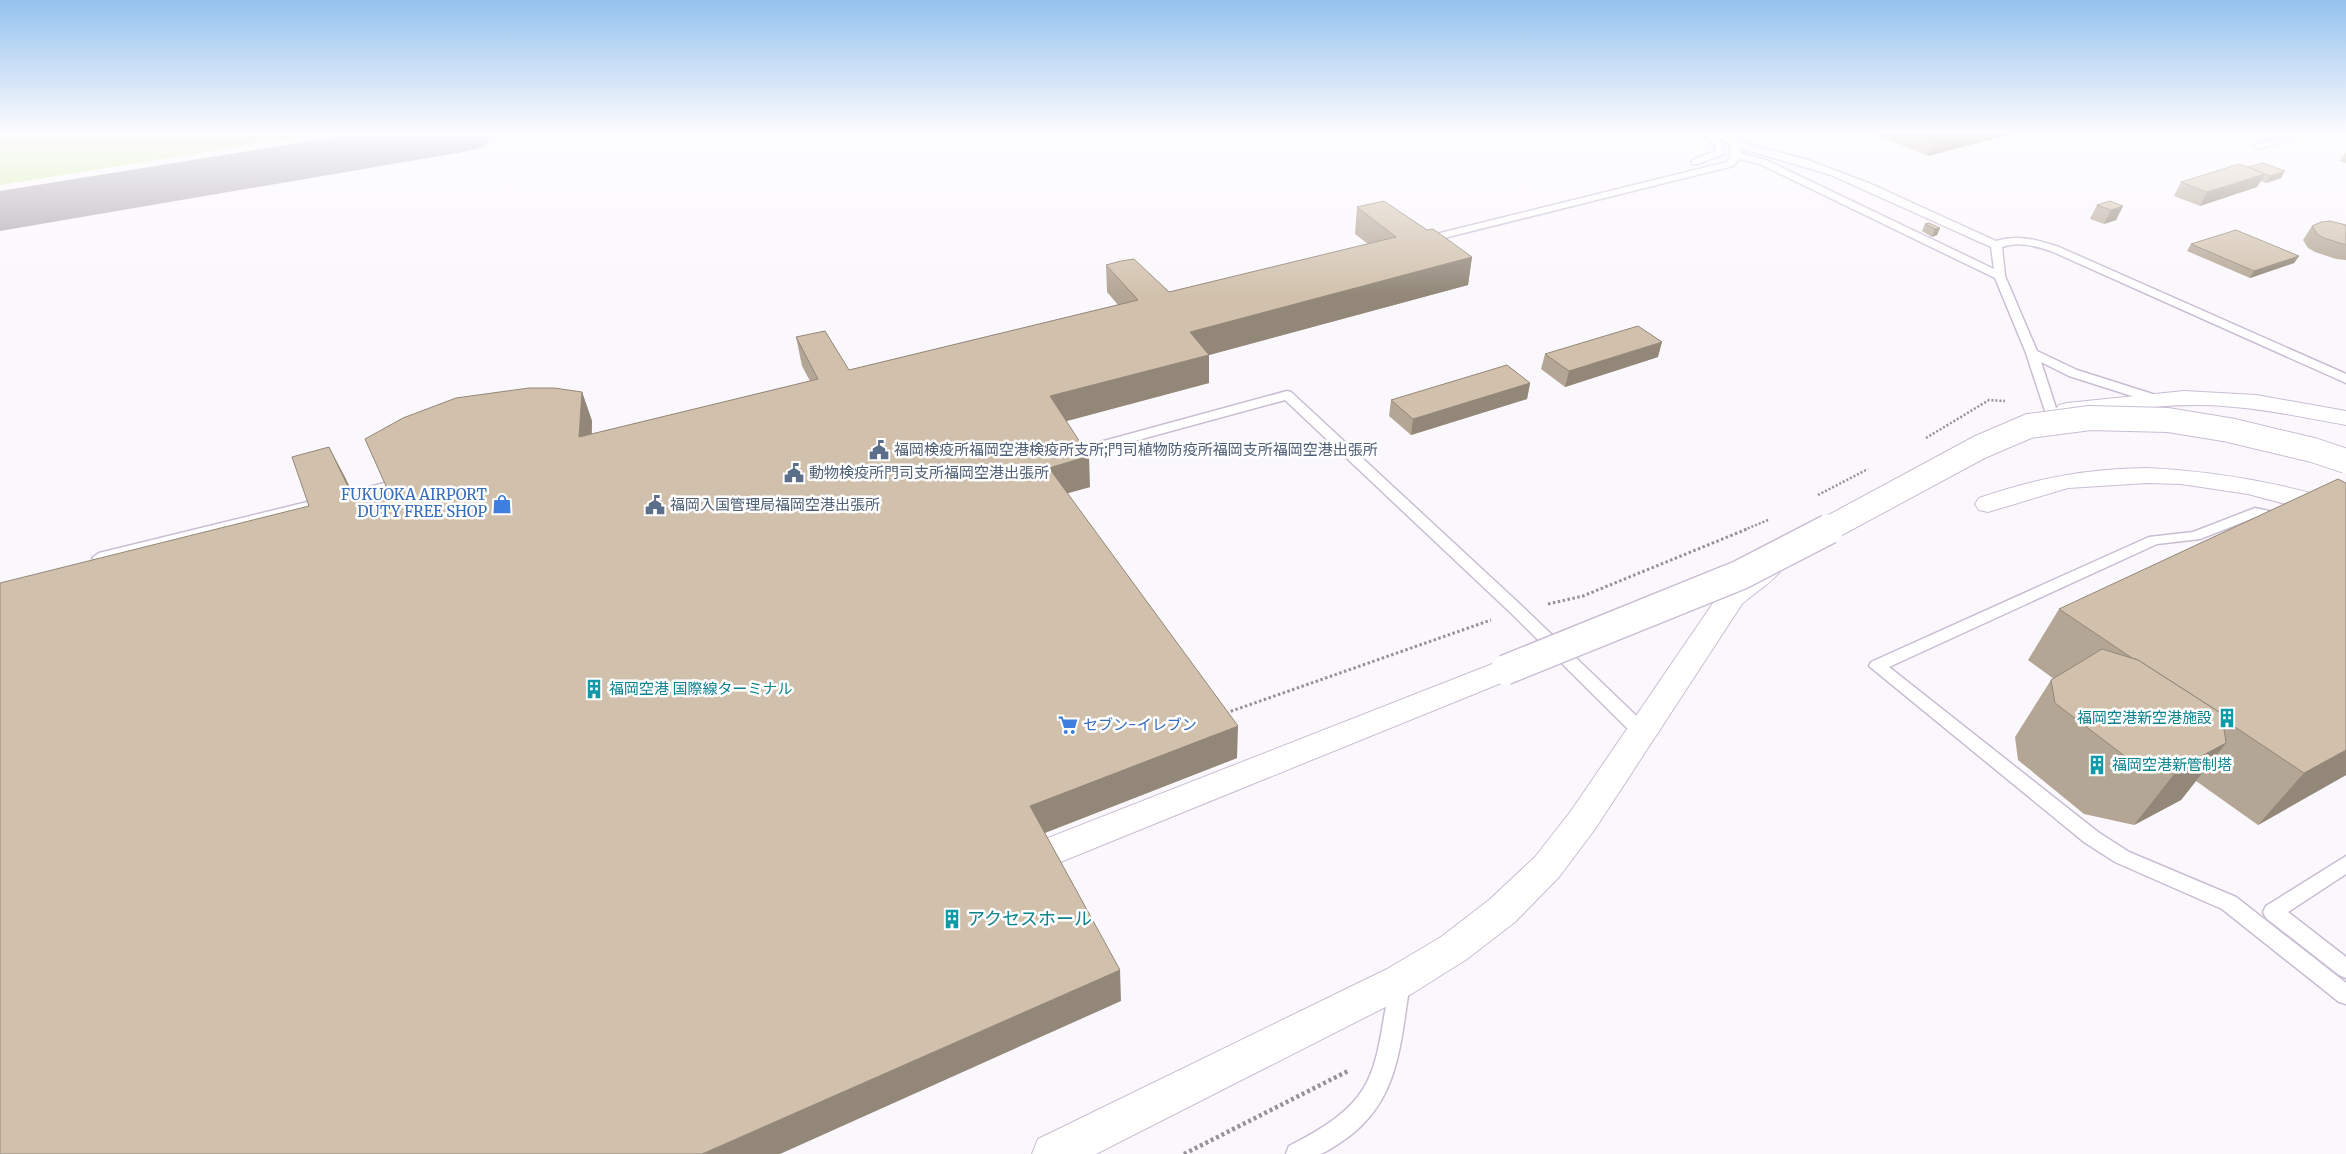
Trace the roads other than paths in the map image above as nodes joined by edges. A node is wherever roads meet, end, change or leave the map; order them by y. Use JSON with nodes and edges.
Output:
{"nodes":[{"id":1,"x":1592,"y":188,"type":"edge"},
{"id":2,"x":1634,"y":188,"type":"edge"},
{"id":3,"x":1817,"y":188,"type":"edge"},
{"id":4,"x":1870,"y":188,"type":"edge"},
{"id":5,"x":1415,"y":232,"type":"edge"},
{"id":6,"x":1411,"y":243,"type":"edge"},
{"id":7,"x":1996,"y":245,"type":"junction"},
{"id":8,"x":2000,"y":276,"type":"junction"},
{"id":9,"x":2032,"y":353,"type":"junction"},
{"id":10,"x":2346,"y":379,"type":"edge"},
{"id":11,"x":2158,"y":400,"type":"junction"},
{"id":12,"x":2051,"y":411,"type":"junction"},
{"id":13,"x":2346,"y":418,"type":"edge"},
{"id":14,"x":1105,"y":445,"type":"dead end"},
{"id":15,"x":2346,"y":461,"type":"edge"},
{"id":16,"x":412,"y":480,"type":"edge"},
{"id":17,"x":406,"y":495,"type":"edge"},
{"id":18,"x":1988,"y":504,"type":"dead end"},
{"id":19,"x":2346,"y":512,"type":"edge"},
{"id":20,"x":2295,"y":520,"type":"edge"},
{"id":21,"x":203,"y":546,"type":"edge"},
{"id":22,"x":86,"y":561,"type":"edge"},
{"id":23,"x":1642,"y":732,"type":"junction"},
{"id":24,"x":2346,"y":864,"type":"edge"},
{"id":25,"x":990,"y":876,"type":"edge"},
{"id":26,"x":2346,"y":969,"type":"edge"},
{"id":27,"x":1400,"y":981,"type":"junction"},
{"id":28,"x":2346,"y":995,"type":"edge"},
{"id":29,"x":1053,"y":1154,"type":"edge"},
{"id":30,"x":1297,"y":1154,"type":"edge"}],
"edges":[{"from":1,"to":5,"type":"lane"},
{"from":2,"to":6,"type":"lane"},
{"from":3,"to":8,"type":"lane"},
{"from":4,"to":7,"type":"lane"},
{"from":7,"to":8,"type":"lane"},
{"from":7,"to":10,"type":"lane"},
{"from":8,"to":9,"type":"lane"},
{"from":9,"to":11,"type":"lane"},
{"from":9,"to":12,"type":"lane"},
{"from":11,"to":12,"type":"street"},
{"from":11,"to":13,"type":"street"},
{"from":12,"to":23,"type":"street"},
{"from":14,"to":23,"type":"lane"},
{"from":15,"to":25,"type":"street","bridge":true},
{"from":16,"to":22,"type":"lane"},
{"from":17,"to":21,"type":"lane"},
{"from":18,"to":19,"type":"street"},
{"from":20,"to":28,"type":"lane"},
{"from":23,"to":27,"type":"street"},
{"from":24,"to":26,"type":"lane"},
{"from":27,"to":29,"type":"street"},
{"from":27,"to":30,"type":"lane"}]}
